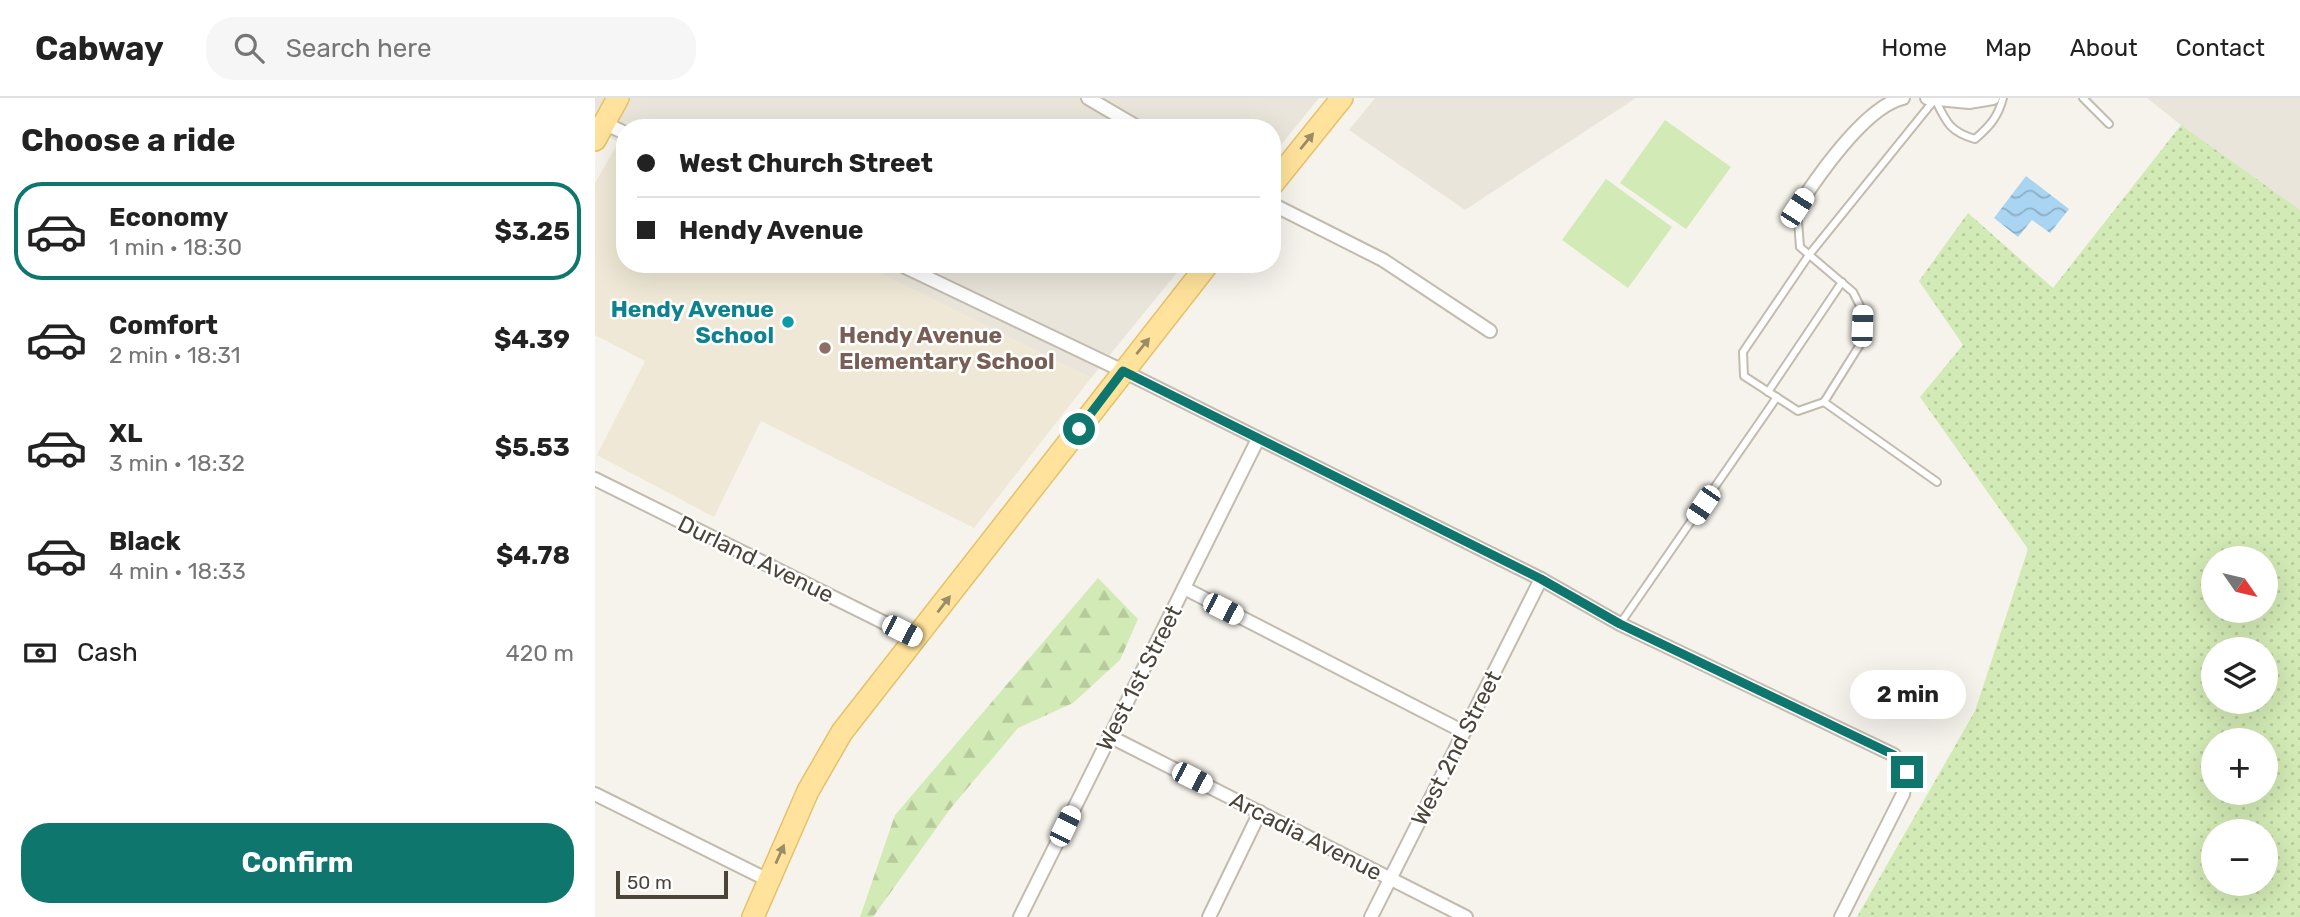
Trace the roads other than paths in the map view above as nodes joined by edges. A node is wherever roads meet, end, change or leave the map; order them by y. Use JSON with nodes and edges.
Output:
{"nodes":[{"id":1,"x":618,"y":98,"type":"edge"},
{"id":2,"x":1088,"y":98,"type":"edge"},
{"id":3,"x":1342,"y":98,"type":"edge"},
{"id":4,"x":1903,"y":98,"type":"edge"},
{"id":5,"x":1993,"y":98,"type":"edge"},
{"id":6,"x":2003,"y":98,"type":"edge"},
{"id":7,"x":2083,"y":98,"type":"edge"},
{"id":8,"x":1931,"y":99,"type":"edge"},
{"id":9,"x":1124,"y":119,"type":"edge"},
{"id":10,"x":2109,"y":124,"type":"dead end"},
{"id":11,"x":598,"y":131,"type":"edge"},
{"id":12,"x":616,"y":132,"type":"edge"},
{"id":13,"x":1281,"y":174,"type":"edge"},
{"id":14,"x":1797,"y":208,"type":"joint"},
{"id":15,"x":1281,"y":209,"type":"edge"},
{"id":16,"x":1809,"y":255,"type":"junction"},
{"id":17,"x":918,"y":273,"type":"edge"},
{"id":18,"x":1201,"y":273,"type":"edge"},
{"id":19,"x":1842,"y":282,"type":"junction"},
{"id":20,"x":1490,"y":331,"type":"dead end"},
{"id":21,"x":1123,"y":371,"type":"junction"},
{"id":22,"x":1768,"y":393,"type":"junction"},
{"id":23,"x":1777,"y":397,"type":"junction"},
{"id":24,"x":1825,"y":402,"type":"junction"},
{"id":25,"x":1258,"y":439,"type":"junction"},
{"id":26,"x":595,"y":479,"type":"edge"},
{"id":27,"x":1937,"y":482,"type":"dead end"},
{"id":28,"x":1541,"y":579,"type":"junction"},
{"id":29,"x":1184,"y":589,"type":"junction"},
{"id":30,"x":1620,"y":624,"type":"junction"},
{"id":31,"x":917,"y":639,"type":"junction"},
{"id":32,"x":1464,"y":732,"type":"junction"},
{"id":33,"x":1109,"y":736,"type":"junction"},
{"id":34,"x":595,"y":793,"type":"edge"},
{"id":35,"x":1260,"y":812,"type":"junction"},
{"id":36,"x":1390,"y":879,"type":"junction"},
{"id":37,"x":768,"y":880,"type":"junction"},
{"id":38,"x":753,"y":917,"type":"edge"},
{"id":39,"x":1020,"y":917,"type":"edge"},
{"id":40,"x":1209,"y":917,"type":"edge"},
{"id":41,"x":1371,"y":917,"type":"edge"},
{"id":42,"x":1466,"y":917,"type":"edge"},
{"id":43,"x":1841,"y":917,"type":"edge"}],
"edges":[{"from":1,"to":11,"type":"main road"},
{"from":2,"to":9,"type":"street"},
{"from":13,"to":3,"type":"main road","one_way":true},
{"from":4,"to":14,"type":"street"},
{"from":5,"to":8,"type":"street"},
{"from":6,"to":8,"type":"lane"},
{"from":7,"to":10,"type":"lane"},
{"from":8,"to":16,"type":"lane"},
{"from":11,"to":12,"type":"street"},
{"from":14,"to":16,"type":"lane"},
{"from":15,"to":20,"type":"street"},
{"from":16,"to":19,"type":"lane"},
{"from":16,"to":22,"type":"lane"},
{"from":17,"to":21,"type":"street"},
{"from":21,"to":18,"type":"main road","one_way":true},
{"from":19,"to":22,"type":"lane"},
{"from":19,"to":24,"type":"lane"},
{"from":21,"to":25,"type":"street"},
{"from":31,"to":21,"type":"main road","one_way":true},
{"from":22,"to":23,"type":"lane"},
{"from":23,"to":24,"type":"lane"},
{"from":23,"to":30,"type":"lane"},
{"from":24,"to":27,"type":"lane"},
{"from":25,"to":28,"type":"street"},
{"from":25,"to":29,"type":"street","name":"West 1st Street"},
{"from":26,"to":31,"type":"street","name":"Durland Avenue"},
{"from":28,"to":30,"type":"street"},
{"from":28,"to":32,"type":"street","name":"West 2nd Street"},
{"from":29,"to":32,"type":"street"},
{"from":29,"to":33,"type":"street","name":"West 1st Street"},
{"from":30,"to":43,"type":"street"},
{"from":37,"to":31,"type":"main road","one_way":true},
{"from":32,"to":36,"type":"street","name":"West 2nd Street"},
{"from":33,"to":35,"type":"street","name":"Arcadia Avenue"},
{"from":33,"to":39,"type":"street","name":"West 1st Street"},
{"from":34,"to":37,"type":"street"},
{"from":35,"to":36,"type":"street","name":"Arcadia Avenue"},
{"from":35,"to":40,"type":"street"},
{"from":36,"to":41,"type":"street","name":"West 2nd Street"},
{"from":36,"to":42,"type":"street","name":"Arcadia Avenue"},
{"from":37,"to":38,"type":"main road"}]}
